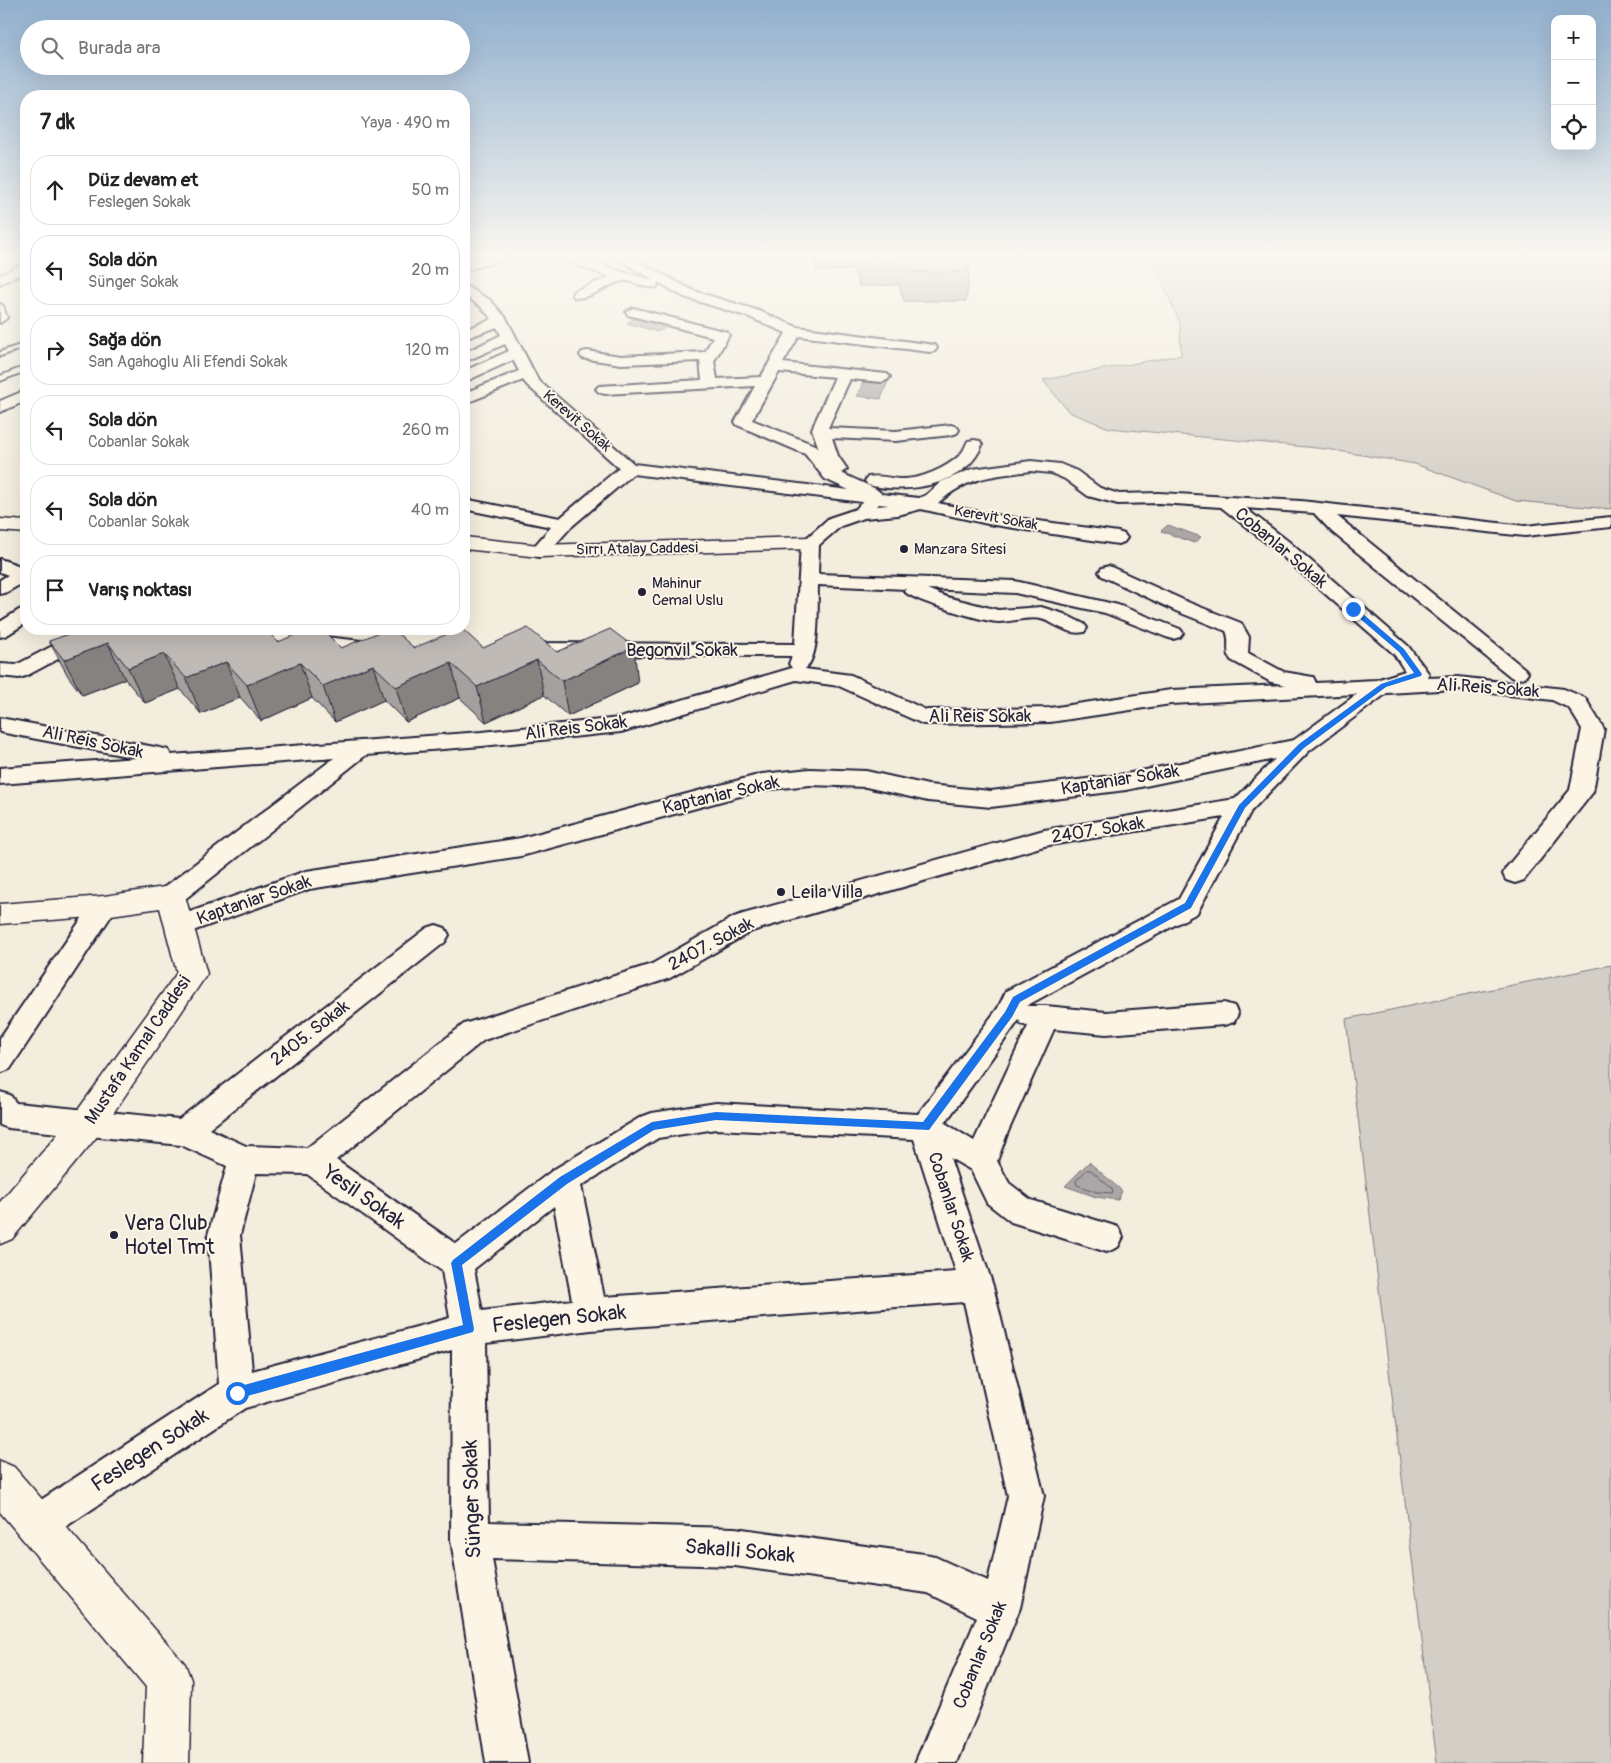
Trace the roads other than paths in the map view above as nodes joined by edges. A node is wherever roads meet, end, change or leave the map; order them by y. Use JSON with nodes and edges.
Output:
{"nodes":[{"id":1,"x":506,"y":338,"type":"edge"},
{"id":2,"x":510,"y":338,"type":"edge"},
{"id":3,"x":720,"y":338,"type":"edge"},
{"id":4,"x":790,"y":338,"type":"edge"},
{"id":5,"x":852,"y":338,"type":"edge"},
{"id":6,"x":20,"y":347,"type":"edge"},
{"id":7,"x":930,"y":348,"type":"dead end"},
{"id":8,"x":517,"y":353,"type":"junction"},
{"id":9,"x":0,"y":354,"type":"edge"},
{"id":10,"x":470,"y":355,"type":"edge"},
{"id":11,"x":587,"y":355,"type":"dead end"},
{"id":12,"x":710,"y":356,"type":"junction"},
{"id":13,"x":20,"y":371,"type":"edge"},
{"id":14,"x":527,"y":373,"type":"junction"},
{"id":15,"x":770,"y":373,"type":"junction"},
{"id":16,"x":845,"y":373,"type":"junction"},
{"id":17,"x":470,"y":374,"type":"edge"},
{"id":18,"x":882,"y":377,"type":"dead end"},
{"id":19,"x":0,"y":379,"type":"edge"},
{"id":20,"x":710,"y":383,"type":"junction"},
{"id":21,"x":604,"y":389,"type":"dead end"},
{"id":22,"x":470,"y":397,"type":"edge"},
{"id":23,"x":20,"y":398,"type":"edge"},
{"id":24,"x":0,"y":406,"type":"edge"},
{"id":25,"x":951,"y":430,"type":"dead end"},
{"id":26,"x":821,"y":433,"type":"junction"},
{"id":27,"x":974,"y":445,"type":"dead end"},
{"id":28,"x":629,"y":468,"type":"junction"},
{"id":29,"x":910,"y":484,"type":"junction"},
{"id":30,"x":874,"y":497,"type":"junction"},
{"id":31,"x":1226,"y":502,"type":"junction"},
{"id":32,"x":921,"y":504,"type":"junction"},
{"id":33,"x":470,"y":505,"type":"edge"},
{"id":34,"x":1319,"y":508,"type":"junction"},
{"id":35,"x":862,"y":513,"type":"junction"},
{"id":36,"x":1611,"y":522,"type":"edge"},
{"id":37,"x":564,"y":524,"type":"junction"},
{"id":38,"x":0,"y":525,"type":"edge"},
{"id":39,"x":20,"y":527,"type":"edge"},
{"id":40,"x":1118,"y":538,"type":"dead end"},
{"id":41,"x":810,"y":543,"type":"junction"},
{"id":42,"x":470,"y":544,"type":"edge"},
{"id":43,"x":539,"y":551,"type":"junction"},
{"id":44,"x":0,"y":565,"type":"edge"},
{"id":45,"x":1109,"y":572,"type":"dead end"},
{"id":46,"x":20,"y":573,"type":"edge"},
{"id":47,"x":20,"y":577,"type":"edge"},
{"id":48,"x":808,"y":579,"type":"junction"},
{"id":49,"x":893,"y":583,"type":"junction"},
{"id":50,"x":0,"y":588,"type":"edge"},
{"id":51,"x":20,"y":618,"type":"edge"},
{"id":52,"x":1077,"y":628,"type":"dead end"},
{"id":53,"x":0,"y":631,"type":"edge"},
{"id":54,"x":1174,"y":633,"type":"dead end"},
{"id":55,"x":89,"y":635,"type":"edge"},
{"id":56,"x":253,"y":635,"type":"edge"},
{"id":57,"x":398,"y":649,"type":"edge"},
{"id":58,"x":498,"y":649,"type":"edge"},
{"id":59,"x":805,"y":650,"type":"junction"},
{"id":60,"x":0,"y":670,"type":"edge"},
{"id":61,"x":1518,"y":673,"type":"dead end"},
{"id":62,"x":795,"y":674,"type":"junction"},
{"id":63,"x":1384,"y":685,"type":"junction"},
{"id":64,"x":1338,"y":688,"type":"junction"},
{"id":65,"x":0,"y":724,"type":"edge"},
{"id":66,"x":362,"y":746,"type":"junction"},
{"id":67,"x":1301,"y":746,"type":"junction"},
{"id":68,"x":186,"y":761,"type":"junction"},
{"id":69,"x":0,"y":776,"type":"edge"},
{"id":70,"x":1242,"y":806,"type":"junction"},
{"id":71,"x":1515,"y":874,"type":"dead end"},
{"id":72,"x":171,"y":896,"type":"junction"},
{"id":73,"x":104,"y":906,"type":"junction"},
{"id":74,"x":0,"y":914,"type":"edge"},
{"id":75,"x":179,"y":926,"type":"junction"},
{"id":76,"x":436,"y":934,"type":"dead end"},
{"id":77,"x":1008,"y":1014,"type":"junction"},
{"id":78,"x":1224,"y":1014,"type":"dead end"},
{"id":79,"x":1046,"y":1018,"type":"junction"},
{"id":80,"x":0,"y":1061,"type":"edge"},
{"id":81,"x":0,"y":1104,"type":"edge"},
{"id":82,"x":88,"y":1124,"type":"junction"},
{"id":83,"x":925,"y":1127,"type":"junction"},
{"id":84,"x":184,"y":1132,"type":"junction"},
{"id":85,"x":244,"y":1159,"type":"junction"},
{"id":86,"x":312,"y":1161,"type":"junction"},
{"id":87,"x":982,"y":1161,"type":"junction"},
{"id":88,"x":564,"y":1180,"type":"junction"},
{"id":89,"x":0,"y":1228,"type":"edge"},
{"id":90,"x":1107,"y":1237,"type":"dead end"},
{"id":91,"x":457,"y":1263,"type":"junction"},
{"id":92,"x":977,"y":1286,"type":"junction"},
{"id":93,"x":591,"y":1314,"type":"junction"},
{"id":94,"x":469,"y":1329,"type":"junction"},
{"id":95,"x":237,"y":1393,"type":"junction"},
{"id":96,"x":0,"y":1481,"type":"edge"},
{"id":97,"x":37,"y":1524,"type":"junction"},
{"id":98,"x":470,"y":1540,"type":"junction"},
{"id":99,"x":1001,"y":1608,"type":"junction"},
{"id":100,"x":166,"y":1763,"type":"edge"},
{"id":101,"x":507,"y":1763,"type":"edge"},
{"id":102,"x":936,"y":1763,"type":"edge"}],
"edges":[{"from":1,"to":10,"type":"street"},
{"from":2,"to":8,"type":"street","name":"Kerevit Sokak"},
{"from":3,"to":12,"type":"street"},
{"from":4,"to":15,"type":"street","name":"Kerevit Sokak"},
{"from":5,"to":7,"type":"street"},
{"from":6,"to":9,"type":"lane"},
{"from":8,"to":14,"type":"street","name":"Kerevit Sokak"},
{"from":8,"to":17,"type":"street"},
{"from":11,"to":12,"type":"street"},
{"from":12,"to":20,"type":"street"},
{"from":13,"to":19,"type":"lane"},
{"from":14,"to":22,"type":"street"},
{"from":14,"to":28,"type":"street","name":"Kerevit Sokak"},
{"from":15,"to":16,"type":"street"},
{"from":15,"to":20,"type":"street"},
{"from":15,"to":30,"type":"street","name":"Kerevit Sokak"},
{"from":16,"to":18,"type":"street"},
{"from":16,"to":26,"type":"street"},
{"from":20,"to":21,"type":"street"},
{"from":23,"to":24,"type":"street"},
{"from":25,"to":26,"type":"street"},
{"from":26,"to":29,"type":"street"},
{"from":27,"to":29,"type":"street"},
{"from":28,"to":30,"type":"street","name":"Kerevit Sokak"},
{"from":28,"to":37,"type":"street"},
{"from":29,"to":32,"type":"street"},
{"from":30,"to":32,"type":"street","name":"Kerevit Sokak"},
{"from":30,"to":35,"type":"street"},
{"from":31,"to":32,"type":"street"},
{"from":31,"to":34,"type":"street"},
{"from":31,"to":63,"type":"street","name":"Cobanlar Sokak"},
{"from":32,"to":35,"type":"street"},
{"from":32,"to":40,"type":"street","name":"Kerevit Sokak"},
{"from":33,"to":37,"type":"street"},
{"from":34,"to":36,"type":"street"},
{"from":34,"to":61,"type":"street"},
{"from":35,"to":41,"type":"street"},
{"from":37,"to":43,"type":"street"},
{"from":38,"to":39,"type":"street"},
{"from":41,"to":43,"type":"street","name":"Sırrı Atalay Caddesi"},
{"from":41,"to":48,"type":"street"},
{"from":42,"to":43,"type":"street","name":"Sırrı Atalay Caddesi"},
{"from":44,"to":46,"type":"street"},
{"from":45,"to":64,"type":"street"},
{"from":47,"to":50,"type":"street"},
{"from":48,"to":49,"type":"street"},
{"from":48,"to":59,"type":"street"},
{"from":49,"to":52,"type":"street"},
{"from":49,"to":54,"type":"street"},
{"from":51,"to":53,"type":"street"},
{"from":55,"to":60,"type":"street"},
{"from":56,"to":57,"type":"street"},
{"from":58,"to":59,"type":"street","name":"Begonvil Sokak"},
{"from":59,"to":62,"type":"street"},
{"from":62,"to":64,"type":"street","name":"Ali Reis Sokak"},
{"from":62,"to":66,"type":"street","name":"Ali Reis Sokak"},
{"from":63,"to":64,"type":"street","name":"Ali Reis Sokak"},
{"from":63,"to":67,"type":"street","name":"Cobanlar Sokak"},
{"from":63,"to":71,"type":"street","name":"Ali Reis Sokak"},
{"from":65,"to":68,"type":"street","name":"Ali Reis Sokak"},
{"from":66,"to":68,"type":"street","name":"Ali Reis Sokak"},
{"from":66,"to":72,"type":"street"},
{"from":67,"to":70,"type":"street","name":"Cobanlar Sokak"},
{"from":67,"to":75,"type":"street","name":"Kaptaniar Sokak"},
{"from":68,"to":69,"type":"street","name":"Ali Reis Sokak"},
{"from":70,"to":77,"type":"street","name":"Cobanlar Sokak"},
{"from":70,"to":86,"type":"street","name":"2407. Sokak"},
{"from":72,"to":73,"type":"street"},
{"from":72,"to":75,"type":"street","name":"Mustafa Kamal Caddesi"},
{"from":73,"to":74,"type":"street"},
{"from":73,"to":80,"type":"street"},
{"from":75,"to":82,"type":"street","name":"Mustafa Kamal Caddesi"},
{"from":76,"to":84,"type":"street","name":"2405. Sokak"},
{"from":77,"to":79,"type":"street"},
{"from":77,"to":83,"type":"street","name":"Cobanlar Sokak"},
{"from":78,"to":79,"type":"street"},
{"from":79,"to":87,"type":"street"},
{"from":81,"to":82,"type":"street","name":"Yesil Sokak"},
{"from":82,"to":84,"type":"street","name":"Yesil Sokak"},
{"from":82,"to":89,"type":"street","name":"Mustafa Kamal Caddesi"},
{"from":83,"to":87,"type":"street"},
{"from":83,"to":88,"type":"street"},
{"from":83,"to":92,"type":"street","name":"Cobanlar Sokak"},
{"from":84,"to":85,"type":"street","name":"Yesil Sokak"},
{"from":85,"to":86,"type":"street","name":"Yesil Sokak"},
{"from":85,"to":95,"type":"street"},
{"from":86,"to":91,"type":"street","name":"Yesil Sokak"},
{"from":87,"to":90,"type":"street"},
{"from":88,"to":91,"type":"street"},
{"from":88,"to":93,"type":"street"},
{"from":91,"to":94,"type":"street","name":"Sünger Sokak"},
{"from":92,"to":93,"type":"street","name":"Feslegen Sokak"},
{"from":92,"to":99,"type":"street","name":"Cobanlar Sokak"},
{"from":93,"to":94,"type":"street","name":"Feslegen Sokak"},
{"from":94,"to":95,"type":"street","name":"Feslegen Sokak"},
{"from":94,"to":98,"type":"street","name":"Sünger Sokak"},
{"from":95,"to":97,"type":"street","name":"Feslegen Sokak"},
{"from":96,"to":97,"type":"street"},
{"from":97,"to":100,"type":"street"},
{"from":98,"to":99,"type":"street","name":"Sakalli Sokak"},
{"from":98,"to":101,"type":"street","name":"Sünger Sokak"},
{"from":99,"to":102,"type":"street","name":"Cobanlar Sokak"}]}
